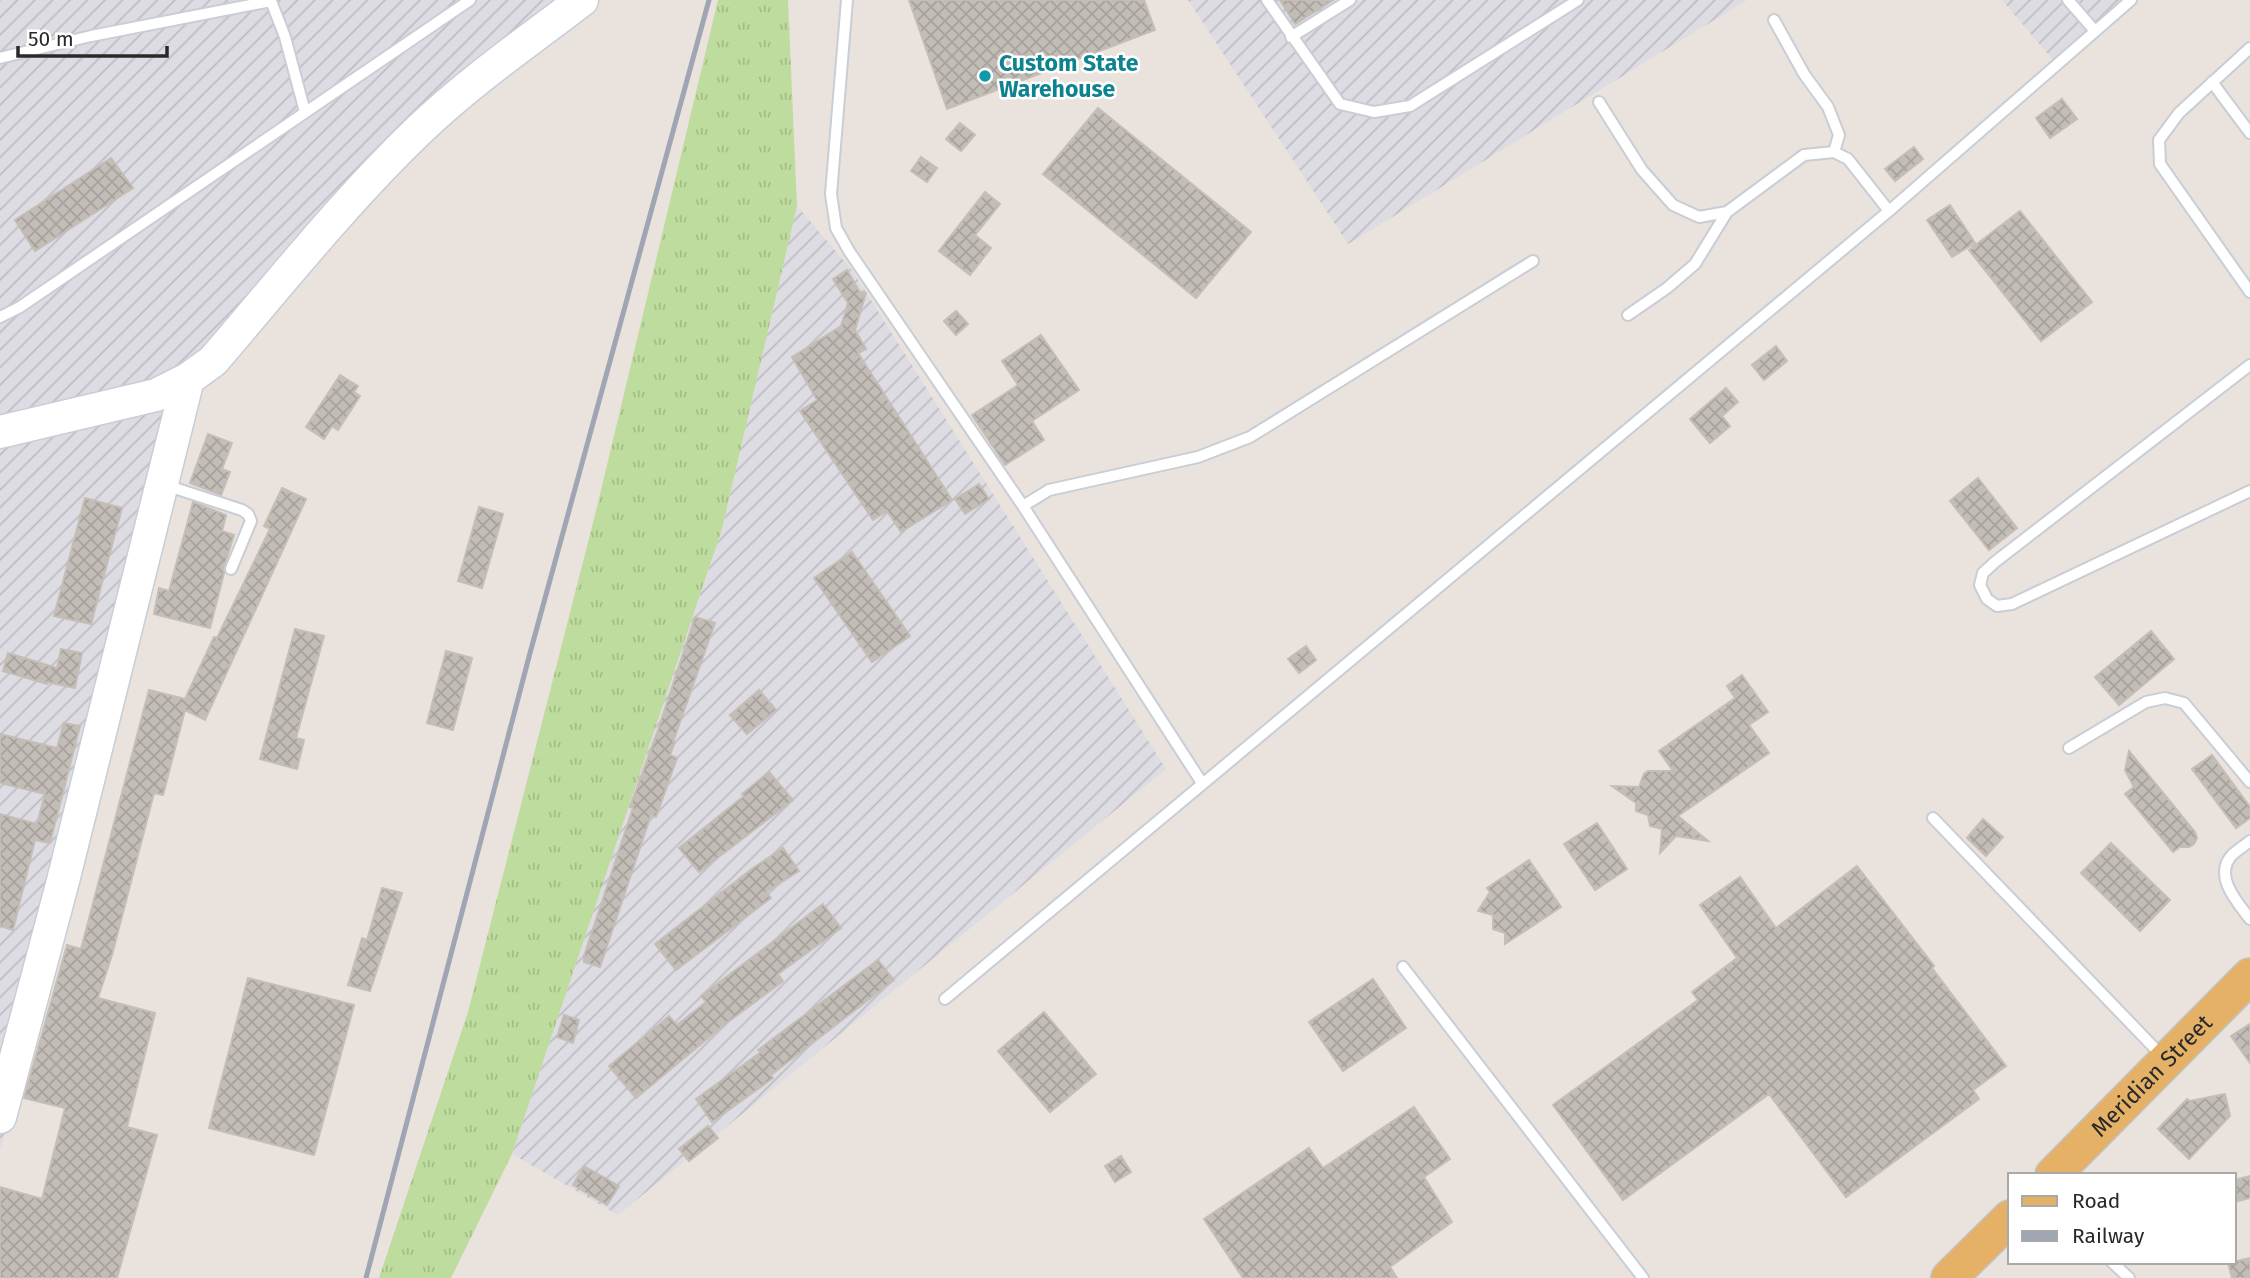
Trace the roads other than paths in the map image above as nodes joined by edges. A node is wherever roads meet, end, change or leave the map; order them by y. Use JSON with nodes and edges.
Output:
{"nodes":[{"id":1,"x":470,"y":0,"type":"edge"},
{"id":2,"x":582,"y":0,"type":"edge"},
{"id":3,"x":847,"y":0,"type":"edge"},
{"id":4,"x":1267,"y":0,"type":"edge"},
{"id":5,"x":1350,"y":0,"type":"edge"},
{"id":6,"x":1578,"y":0,"type":"edge"},
{"id":7,"x":2067,"y":0,"type":"edge"},
{"id":8,"x":2131,"y":0,"type":"edge"},
{"id":9,"x":1774,"y":20,"type":"dead end"},
{"id":10,"x":2095,"y":32,"type":"junction"},
{"id":11,"x":1291,"y":37,"type":"junction"},
{"id":12,"x":2250,"y":48,"type":"edge"},
{"id":13,"x":0,"y":58,"type":"edge"},
{"id":14,"x":2212,"y":82,"type":"junction"},
{"id":15,"x":1599,"y":103,"type":"dead end"},
{"id":16,"x":305,"y":112,"type":"junction"},
{"id":17,"x":2250,"y":133,"type":"edge"},
{"id":18,"x":1834,"y":152,"type":"junction"},
{"id":19,"x":1889,"y":211,"type":"junction"},
{"id":20,"x":1727,"y":212,"type":"junction"},
{"id":21,"x":1533,"y":261,"type":"dead end"},
{"id":22,"x":2250,"y":292,"type":"edge"},
{"id":23,"x":1628,"y":315,"type":"dead end"},
{"id":24,"x":0,"y":317,"type":"edge"},
{"id":25,"x":2250,"y":365,"type":"edge"},
{"id":26,"x":188,"y":379,"type":"junction"},
{"id":27,"x":0,"y":432,"type":"edge"},
{"id":28,"x":162,"y":484,"type":"junction"},
{"id":29,"x":2250,"y":491,"type":"edge"},
{"id":30,"x":1023,"y":506,"type":"junction"},
{"id":31,"x":231,"y":569,"type":"dead end"},
{"id":32,"x":2069,"y":748,"type":"dead end"},
{"id":33,"x":2250,"y":782,"type":"edge"},
{"id":34,"x":1202,"y":783,"type":"junction"},
{"id":35,"x":1933,"y":818,"type":"dead end"},
{"id":36,"x":2250,"y":841,"type":"edge"},
{"id":37,"x":2250,"y":919,"type":"edge"},
{"id":38,"x":1403,"y":967,"type":"dead end"},
{"id":39,"x":2250,"y":976,"type":"edge"},
{"id":40,"x":945,"y":999,"type":"dead end"},
{"id":41,"x":2166,"y":1060,"type":"junction"},
{"id":42,"x":0,"y":1118,"type":"edge"},
{"id":43,"x":2055,"y":1173,"type":"edge"},
{"id":44,"x":2008,"y":1220,"type":"edge"},
{"id":45,"x":2114,"y":1264,"type":"edge"},
{"id":46,"x":1643,"y":1278,"type":"edge"},
{"id":47,"x":1949,"y":1278,"type":"edge"},
{"id":48,"x":2129,"y":1278,"type":"edge"}],
"edges":[{"from":1,"to":16,"type":"lane"},
{"from":2,"to":26,"type":"main road"},
{"from":3,"to":30,"type":"lane"},
{"from":4,"to":11,"type":"lane"},
{"from":5,"to":11,"type":"lane"},
{"from":6,"to":11,"type":"lane"},
{"from":7,"to":10,"type":"lane"},
{"from":8,"to":10,"type":"lane"},
{"from":9,"to":18,"type":"lane"},
{"from":10,"to":19,"type":"lane"},
{"from":12,"to":14,"type":"lane"},
{"from":13,"to":16,"type":"lane"},
{"from":14,"to":17,"type":"lane"},
{"from":14,"to":22,"type":"lane"},
{"from":15,"to":20,"type":"lane"},
{"from":16,"to":24,"type":"lane"},
{"from":18,"to":19,"type":"lane"},
{"from":18,"to":20,"type":"lane"},
{"from":19,"to":34,"type":"lane"},
{"from":20,"to":23,"type":"lane"},
{"from":21,"to":30,"type":"lane"},
{"from":25,"to":29,"type":"lane"},
{"from":26,"to":27,"type":"main road"},
{"from":26,"to":28,"type":"main road"},
{"from":28,"to":31,"type":"lane"},
{"from":28,"to":42,"type":"main road"},
{"from":30,"to":34,"type":"lane"},
{"from":32,"to":33,"type":"lane"},
{"from":34,"to":40,"type":"lane"},
{"from":35,"to":41,"type":"lane"},
{"from":36,"to":37,"type":"lane"},
{"from":38,"to":46,"type":"lane"},
{"from":39,"to":41,"type":"main road","name":"Meridian Street"},
{"from":41,"to":43,"type":"main road","name":"Meridian Street"},
{"from":44,"to":47,"type":"main road"},
{"from":45,"to":48,"type":"lane"}]}
